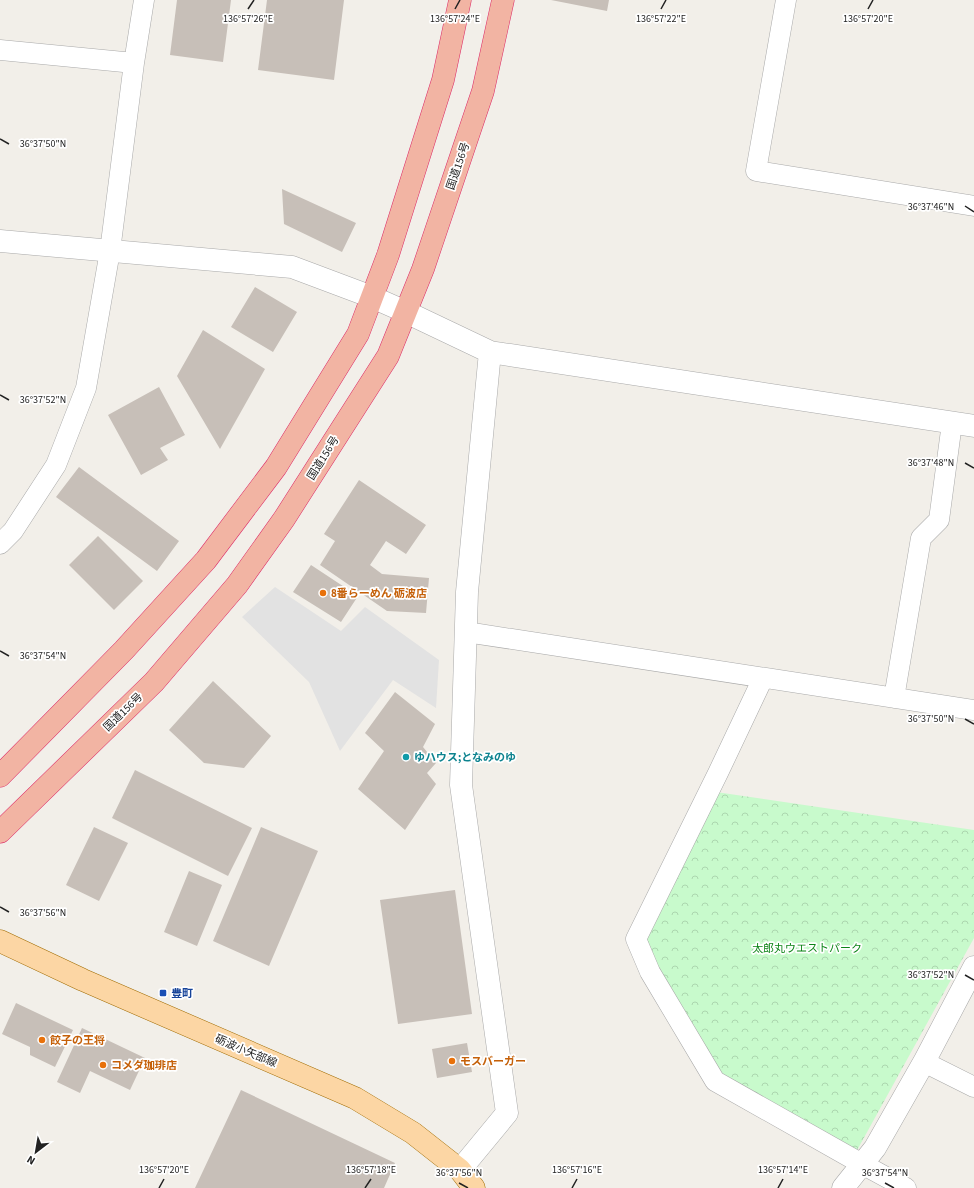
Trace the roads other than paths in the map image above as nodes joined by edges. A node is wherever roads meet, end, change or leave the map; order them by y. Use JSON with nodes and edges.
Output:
{"nodes":[{"id":1,"x":144,"y":0,"type":"edge"},
{"id":2,"x":460,"y":0,"type":"edge"},
{"id":3,"x":503,"y":0,"type":"edge"},
{"id":4,"x":786,"y":0,"type":"edge"},
{"id":5,"x":0,"y":50,"type":"edge"},
{"id":6,"x":134,"y":63,"type":"junction"},
{"id":7,"x":974,"y":206,"type":"edge"},
{"id":8,"x":0,"y":241,"type":"edge"},
{"id":9,"x":110,"y":251,"type":"junction"},
{"id":10,"x":372,"y":297,"type":"junction"},
{"id":11,"x":406,"y":312,"type":"junction"},
{"id":12,"x":490,"y":352,"type":"junction"},
{"id":13,"x":952,"y":423,"type":"junction"},
{"id":14,"x":974,"y":426,"type":"edge"},
{"id":15,"x":0,"y":544,"type":"edge"},
{"id":16,"x":466,"y":632,"type":"junction"},
{"id":17,"x":762,"y":678,"type":"junction"},
{"id":18,"x":894,"y":698,"type":"junction"},
{"id":19,"x":974,"y":710,"type":"edge"},
{"id":20,"x":0,"y":776,"type":"edge"},
{"id":21,"x":0,"y":832,"type":"edge"},
{"id":22,"x":0,"y":941,"type":"edge"},
{"id":23,"x":974,"y":967,"type":"edge"},
{"id":24,"x":924,"y":1062,"type":"junction"},
{"id":25,"x":974,"y":1087,"type":"edge"},
{"id":26,"x":862,"y":1164,"type":"junction"},
{"id":27,"x":460,"y":1170,"type":"junction"},
{"id":28,"x":474,"y":1188,"type":"edge"},
{"id":29,"x":843,"y":1188,"type":"edge"},
{"id":30,"x":906,"y":1188,"type":"edge"}],
"edges":[{"from":1,"to":6,"type":"street"},
{"from":2,"to":10,"type":"highway"},
{"from":3,"to":11,"type":"highway","name":"国道156号"},
{"from":4,"to":7,"type":"street"},
{"from":5,"to":6,"type":"street"},
{"from":6,"to":9,"type":"street"},
{"from":8,"to":9,"type":"street"},
{"from":9,"to":10,"type":"street"},
{"from":9,"to":15,"type":"street"},
{"from":10,"to":11,"type":"street"},
{"from":10,"to":20,"type":"highway"},
{"from":11,"to":12,"type":"street"},
{"from":11,"to":21,"type":"highway","name":"国道156号"},
{"from":12,"to":13,"type":"street"},
{"from":12,"to":16,"type":"street"},
{"from":13,"to":14,"type":"street"},
{"from":13,"to":18,"type":"street"},
{"from":16,"to":17,"type":"street"},
{"from":16,"to":27,"type":"street"},
{"from":17,"to":18,"type":"street"},
{"from":17,"to":26,"type":"street"},
{"from":18,"to":19,"type":"street"},
{"from":22,"to":27,"type":"main road","name":"砺波小矢部線"},
{"from":23,"to":24,"type":"street"},
{"from":24,"to":25,"type":"street"},
{"from":24,"to":26,"type":"street"},
{"from":26,"to":29,"type":"street"},
{"from":26,"to":30,"type":"street"},
{"from":27,"to":28,"type":"main road","name":"砺波小矢部線"}]}
